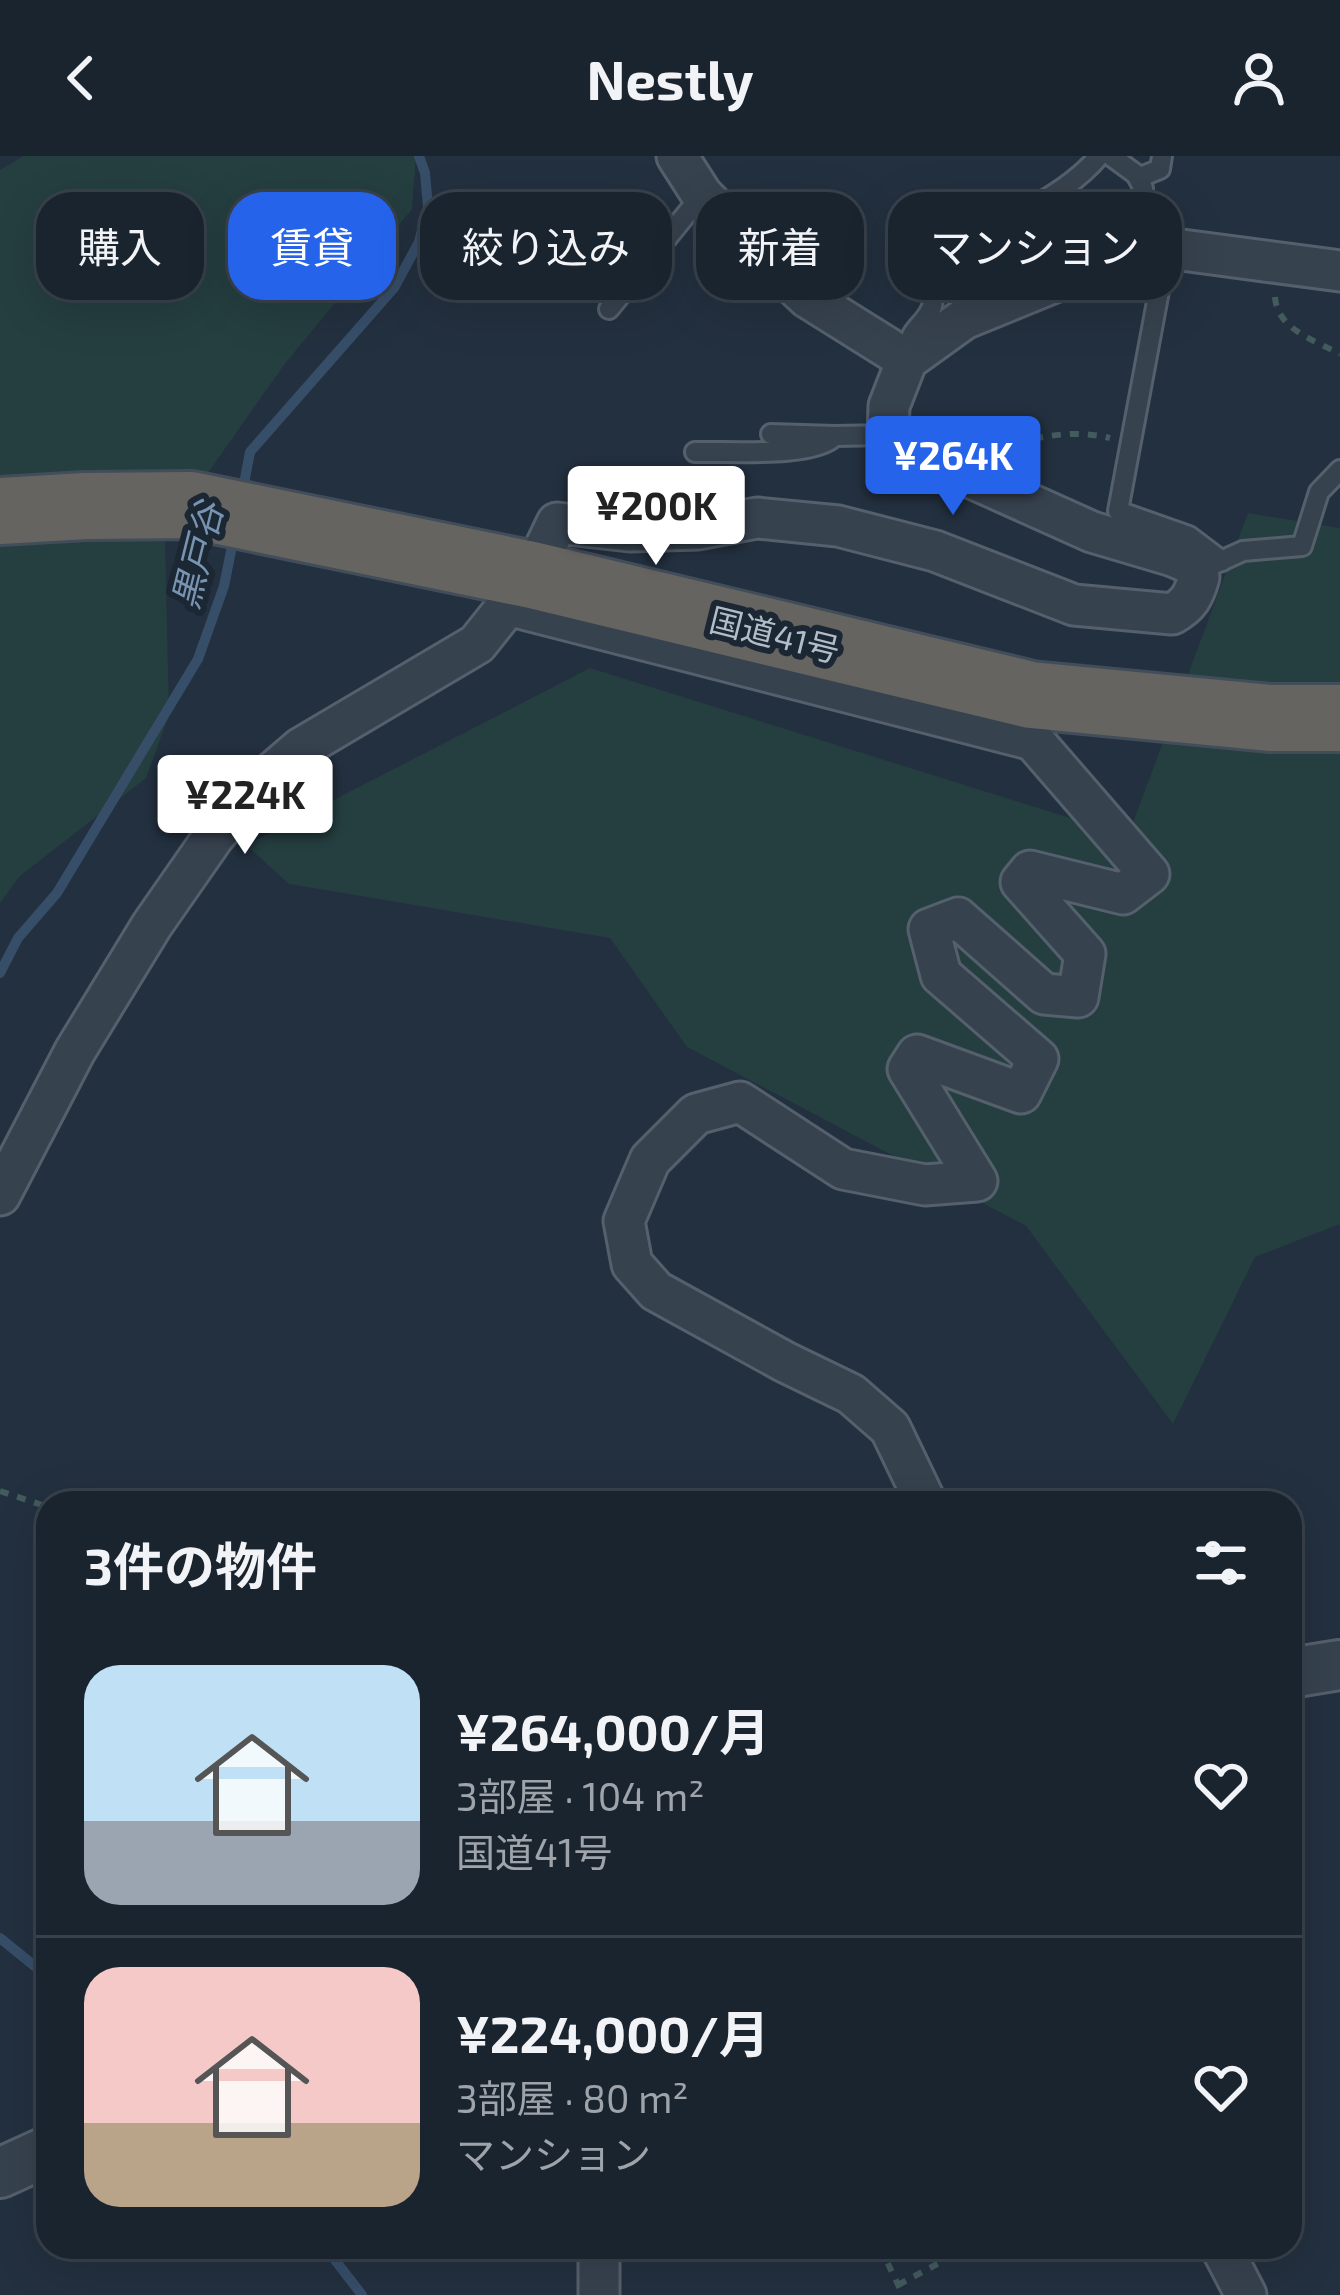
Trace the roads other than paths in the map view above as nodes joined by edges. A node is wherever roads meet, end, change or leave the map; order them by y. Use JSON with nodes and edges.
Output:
{"nodes":[{"id":1,"x":677,"y":156,"type":"edge"},
{"id":2,"x":1099,"y":156,"type":"edge"},
{"id":3,"x":1111,"y":156,"type":"edge"},
{"id":4,"x":1162,"y":156,"type":"edge"},
{"id":5,"x":1138,"y":178,"type":"junction"},
{"id":6,"x":701,"y":192,"type":"edge"},
{"id":7,"x":1144,"y":192,"type":"edge"},
{"id":8,"x":696,"y":201,"type":"edge"},
{"id":9,"x":1182,"y":252,"type":"edge"},
{"id":10,"x":1340,"y":271,"type":"edge"},
{"id":11,"x":811,"y":300,"type":"edge"},
{"id":12,"x":1011,"y":300,"type":"edge"},
{"id":13,"x":1149,"y":300,"type":"edge"},
{"id":14,"x":609,"y":309,"type":"dead end"},
{"id":15,"x":909,"y":358,"type":"junction"},
{"id":16,"x":771,"y":434,"type":"dead end"},
{"id":17,"x":888,"y":435,"type":"junction"},
{"id":18,"x":835,"y":436,"type":"junction"},
{"id":19,"x":695,"y":452,"type":"dead end"},
{"id":20,"x":1340,"y":470,"type":"edge"},
{"id":21,"x":0,"y":511,"type":"edge"},
{"id":22,"x":1209,"y":566,"type":"junction"},
{"id":23,"x":520,"y":590,"type":"junction"},
{"id":24,"x":1340,"y":718,"type":"edge"},
{"id":25,"x":0,"y":1195,"type":"edge"},
{"id":26,"x":920,"y":1491,"type":"edge"},
{"id":27,"x":1340,"y":1665,"type":"edge"},
{"id":28,"x":1302,"y":1671,"type":"edge"},
{"id":29,"x":36,"y":2156,"type":"edge"},
{"id":30,"x":0,"y":2173,"type":"edge"},
{"id":31,"x":599,"y":2259,"type":"edge"},
{"id":32,"x":1227,"y":2259,"type":"edge"},
{"id":33,"x":599,"y":2295,"type":"edge"},
{"id":34,"x":1246,"y":2295,"type":"edge"}],
"edges":[{"from":1,"to":6,"type":"street"},
{"from":2,"to":15,"type":"lane"},
{"from":3,"to":5,"type":"lane"},
{"from":4,"to":5,"type":"lane"},
{"from":5,"to":7,"type":"lane"},
{"from":8,"to":14,"type":"lane"},
{"from":9,"to":10,"type":"street"},
{"from":11,"to":15,"type":"street"},
{"from":12,"to":15,"type":"street"},
{"from":13,"to":22,"type":"lane"},
{"from":15,"to":17,"type":"street"},
{"from":16,"to":18,"type":"lane"},
{"from":17,"to":18,"type":"lane"},
{"from":17,"to":22,"type":"street"},
{"from":18,"to":19,"type":"lane"},
{"from":20,"to":22,"type":"lane"},
{"from":21,"to":23,"type":"highway","name":"国道41号"},
{"from":22,"to":23,"type":"street"},
{"from":23,"to":24,"type":"highway","name":"国道41号"},
{"from":23,"to":25,"type":"street"},
{"from":23,"to":26,"type":"street"},
{"from":27,"to":28,"type":"street"},
{"from":29,"to":30,"type":"street"},
{"from":31,"to":33,"type":"street"},
{"from":32,"to":34,"type":"street"}]}
